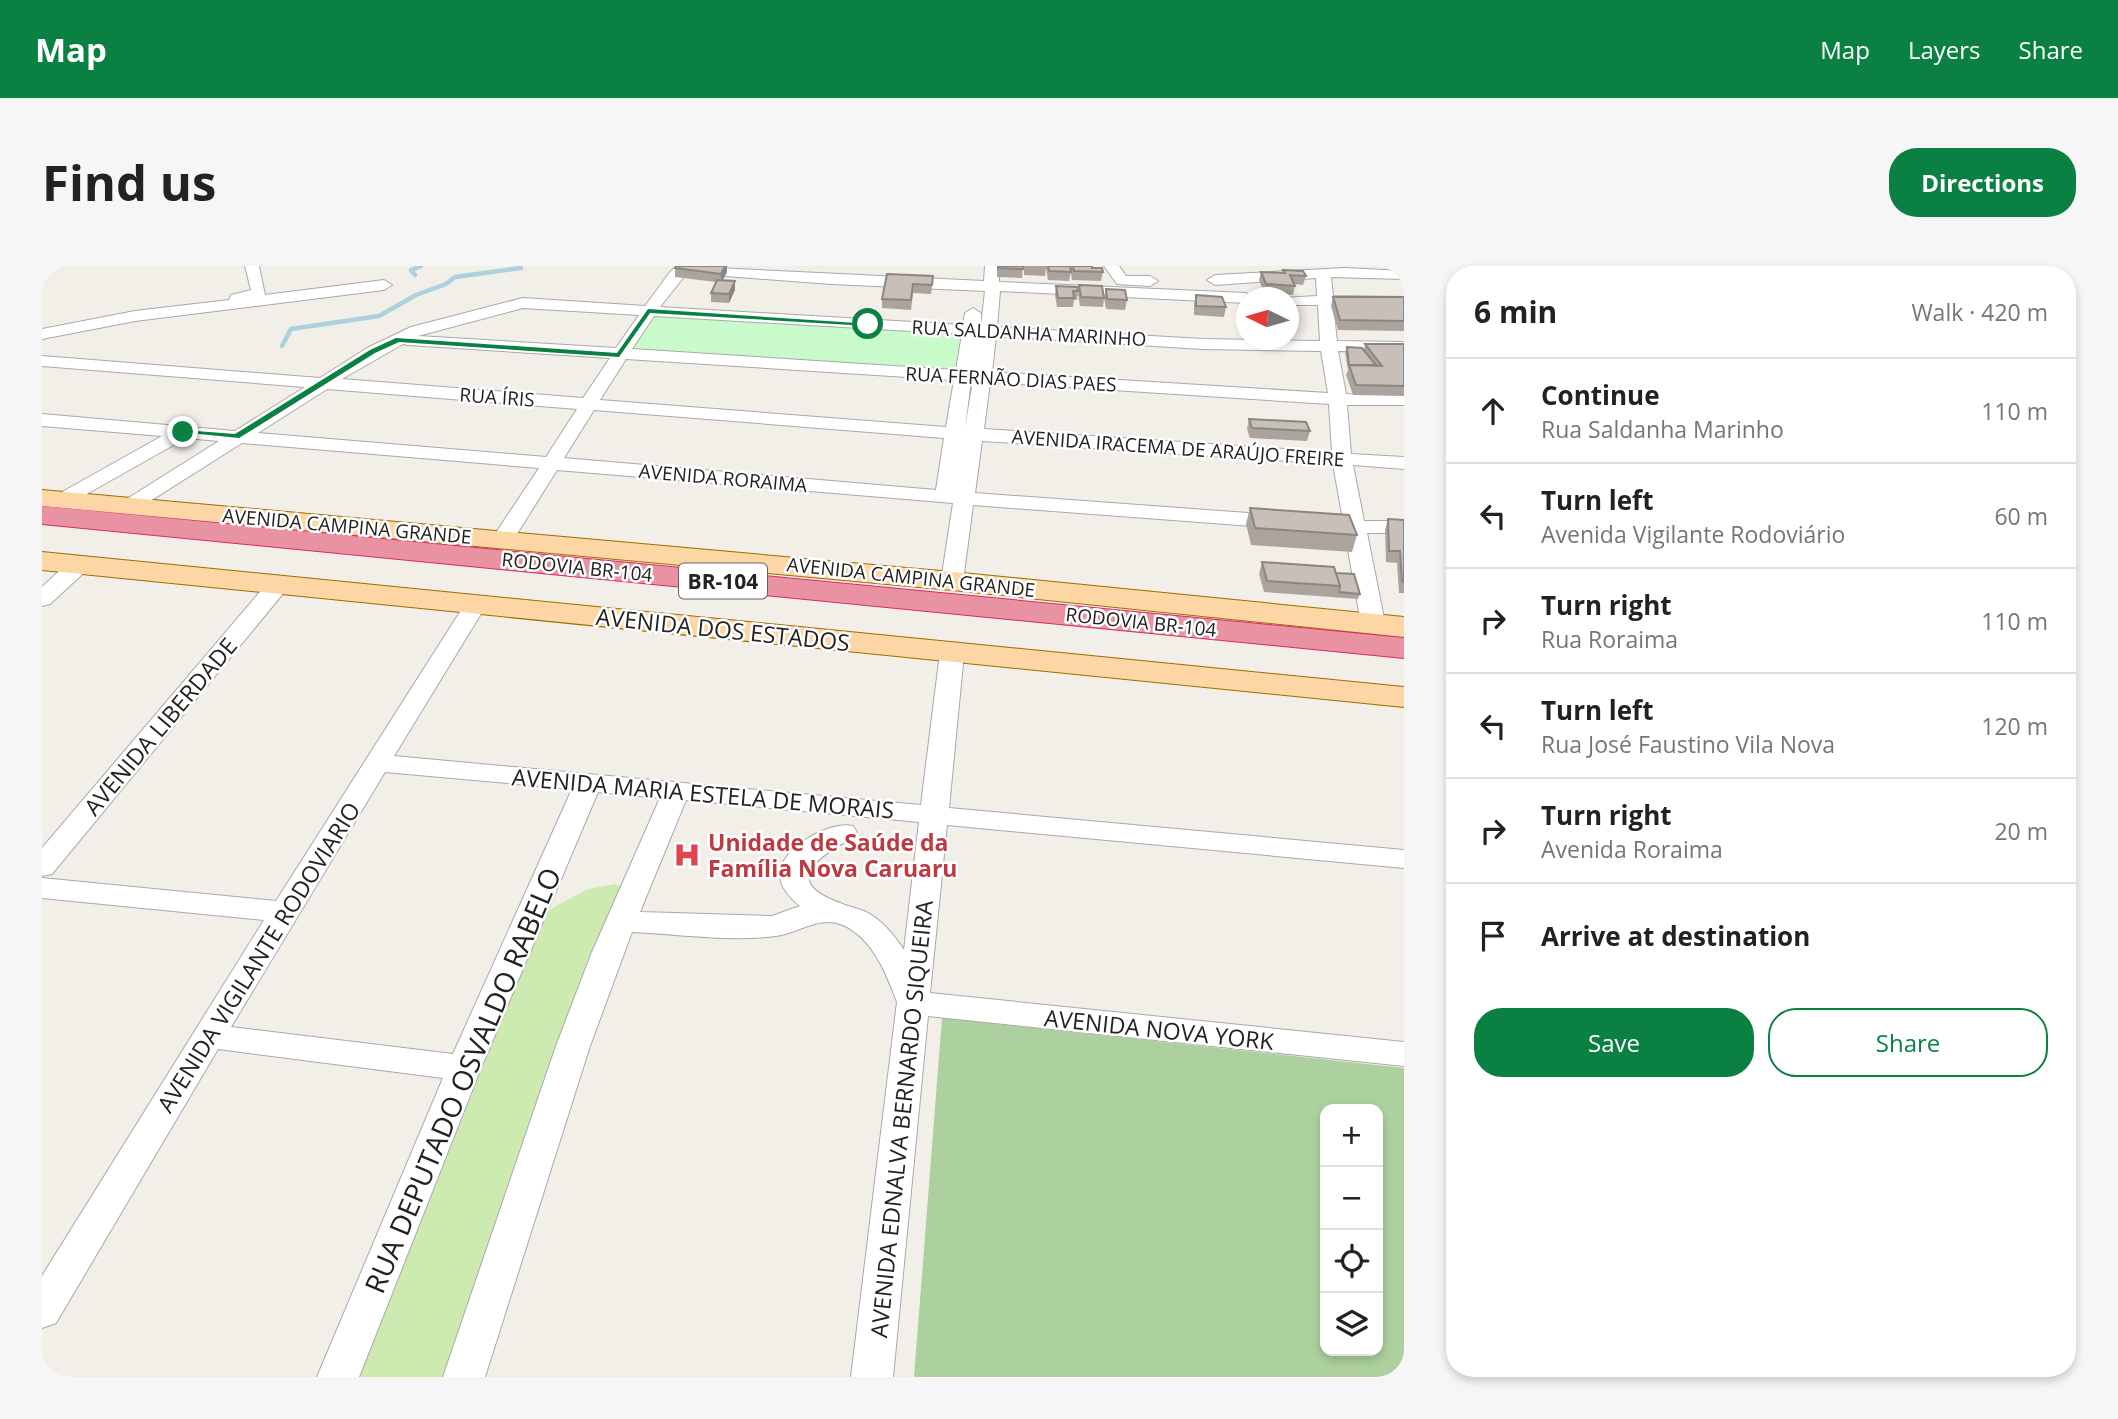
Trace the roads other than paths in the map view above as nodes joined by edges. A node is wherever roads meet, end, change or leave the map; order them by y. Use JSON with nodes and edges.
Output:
{"nodes":[{"id":1,"x":252,"y":266,"type":"edge"},
{"id":2,"x":982,"y":266,"type":"edge"},
{"id":3,"x":992,"y":266,"type":"edge"},
{"id":4,"x":1111,"y":266,"type":"edge"},
{"id":5,"x":1223,"y":266,"type":"edge"},
{"id":6,"x":1335,"y":271,"type":"edge"},
{"id":7,"x":1404,"y":275,"type":"edge"},
{"id":8,"x":1233,"y":280,"type":"junction"},
{"id":9,"x":384,"y":285,"type":"dead end"},
{"id":10,"x":837,"y":287,"type":"edge"},
{"id":11,"x":986,"y":288,"type":"junction"},
{"id":12,"x":1236,"y":298,"type":"edge"},
{"id":13,"x":1299,"y":300,"type":"edge"},
{"id":14,"x":1324,"y":301,"type":"junction"},
{"id":15,"x":1404,"y":302,"type":"edge"},
{"id":16,"x":648,"y":311,"type":"junction"},
{"id":17,"x":42,"y":324,"type":"edge"},
{"id":18,"x":868,"y":324,"type":"junction"},
{"id":19,"x":969,"y":329,"type":"junction"},
{"id":20,"x":989,"y":330,"type":"junction"},
{"id":21,"x":42,"y":334,"type":"edge"},
{"id":22,"x":398,"y":340,"type":"junction"},
{"id":23,"x":1329,"y":347,"type":"junction"},
{"id":24,"x":1404,"y":347,"type":"edge"},
{"id":25,"x":619,"y":355,"type":"junction"},
{"id":26,"x":42,"y":361,"type":"edge"},
{"id":27,"x":963,"y":377,"type":"junction"},
{"id":28,"x":984,"y":378,"type":"junction"},
{"id":29,"x":323,"y":384,"type":"junction"},
{"id":30,"x":1338,"y":399,"type":"junction"},
{"id":31,"x":1404,"y":400,"type":"edge"},
{"id":32,"x":588,"y":404,"type":"junction"},
{"id":33,"x":42,"y":420,"type":"edge"},
{"id":34,"x":183,"y":432,"type":"junction"},
{"id":35,"x":953,"y":433,"type":"junction"},
{"id":36,"x":974,"y":435,"type":"junction"},
{"id":37,"x":237,"y":437,"type":"junction"},
{"id":38,"x":1342,"y":459,"type":"junction"},
{"id":39,"x":553,"y":463,"type":"junction"},
{"id":40,"x":1404,"y":463,"type":"edge"},
{"id":41,"x":953,"y":497,"type":"junction"},
{"id":42,"x":49,"y":504,"type":"edge"},
{"id":43,"x":129,"y":506,"type":"junction"},
{"id":44,"x":1355,"y":527,"type":"junction"},
{"id":45,"x":1404,"y":527,"type":"edge"},
{"id":46,"x":42,"y":536,"type":"edge"},
{"id":47,"x":502,"y":540,"type":"junction"},
{"id":48,"x":42,"y":561,"type":"edge"},
{"id":49,"x":80,"y":564,"type":"junction"},
{"id":50,"x":944,"y":580,"type":"junction"},
{"id":51,"x":278,"y":585,"type":"junction"},
{"id":52,"x":42,"y":599,"type":"edge"},
{"id":53,"x":476,"y":604,"type":"junction"},
{"id":54,"x":1373,"y":623,"type":"junction"},
{"id":55,"x":1404,"y":627,"type":"edge"},
{"id":56,"x":1404,"y":649,"type":"edge"},
{"id":57,"x":952,"y":653,"type":"junction"},
{"id":58,"x":1404,"y":668,"type":"edge"},
{"id":59,"x":1404,"y":697,"type":"edge"},
{"id":60,"x":379,"y":763,"type":"junction"},
{"id":61,"x":588,"y":783,"type":"junction"},
{"id":62,"x":676,"y":791,"type":"junction"},
{"id":63,"x":935,"y":815,"type":"junction"},
{"id":64,"x":842,"y":832,"type":"dead end"},
{"id":65,"x":1404,"y":859,"type":"edge"},
{"id":66,"x":42,"y":867,"type":"edge"},
{"id":67,"x":42,"y":888,"type":"edge"},
{"id":68,"x":284,"y":912,"type":"junction"},
{"id":69,"x":833,"y":914,"type":"junction"},
{"id":70,"x":621,"y":921,"type":"junction"},
{"id":71,"x":914,"y":1003,"type":"junction"},
{"id":72,"x":208,"y":1036,"type":"junction"},
{"id":73,"x":1404,"y":1054,"type":"edge"},
{"id":74,"x":464,"y":1068,"type":"junction"},
{"id":75,"x":42,"y":1311,"type":"edge"},
{"id":76,"x":338,"y":1377,"type":"edge"},
{"id":77,"x":464,"y":1377,"type":"edge"},
{"id":78,"x":872,"y":1377,"type":"edge"}],
"edges":[{"from":1,"to":17,"type":"street"},
{"from":2,"to":11,"type":"street"},
{"from":3,"to":11,"type":"street"},
{"from":4,"to":8,"type":"street"},
{"from":5,"to":8,"type":"street"},
{"from":6,"to":7,"type":"street"},
{"from":6,"to":8,"type":"street"},
{"from":6,"to":14,"type":"street"},
{"from":9,"to":21,"type":"street"},
{"from":10,"to":11,"type":"street"},
{"from":10,"to":16,"type":"street"},
{"from":10,"to":18,"type":"street"},
{"from":11,"to":12,"type":"street"},
{"from":11,"to":19,"type":"street"},
{"from":11,"to":20,"type":"street"},
{"from":13,"to":14,"type":"street"},
{"from":14,"to":15,"type":"street"},
{"from":14,"to":23,"type":"street"},
{"from":16,"to":18,"type":"street","name":"RUA SALDANHA MARINHO"},
{"from":16,"to":22,"type":"street","name":"RUA SALDANHA MARINHO"},
{"from":16,"to":25,"type":"street"},
{"from":18,"to":19,"type":"street","name":"RUA SALDANHA MARINHO"},
{"from":19,"to":20,"type":"street","name":"RUA SALDANHA MARINHO"},
{"from":19,"to":27,"type":"street"},
{"from":20,"to":23,"type":"street","name":"RUA SALDANHA MARINHO"},
{"from":20,"to":28,"type":"street"},
{"from":22,"to":25,"type":"street","name":"RUA FERNÃO DIAS PAES"},
{"from":22,"to":29,"type":"street","name":"RUA SALDANHA MARINHO"},
{"from":23,"to":24,"type":"street","name":"RUA SALDANHA MARINHO"},
{"from":23,"to":30,"type":"street"},
{"from":25,"to":27,"type":"street","name":"RUA FERNÃO DIAS PAES"},
{"from":25,"to":32,"type":"street"},
{"from":26,"to":29,"type":"street","name":"RUA ÍRIS"},
{"from":27,"to":28,"type":"street","name":"RUA FERNÃO DIAS PAES"},
{"from":27,"to":35,"type":"street"},
{"from":28,"to":30,"type":"street","name":"RUA FERNÃO DIAS PAES"},
{"from":28,"to":36,"type":"street"},
{"from":29,"to":32,"type":"street","name":"RUA ÍRIS"},
{"from":29,"to":37,"type":"street","name":"RUA SALDANHA MARINHO"},
{"from":30,"to":31,"type":"street","name":"RUA FERNÃO DIAS PAES"},
{"from":30,"to":38,"type":"street"},
{"from":32,"to":35,"type":"street","name":"RUA ÍRIS"},
{"from":32,"to":39,"type":"street"},
{"from":33,"to":34,"type":"street","name":"AVENIDA RORAIMA"},
{"from":34,"to":37,"type":"street","name":"AVENIDA RORAIMA"},
{"from":34,"to":42,"type":"street"},
{"from":35,"to":36,"type":"street","name":"AVENIDA IRACEMA DE ARAÚJO FREIRE"},
{"from":35,"to":41,"type":"street"},
{"from":36,"to":38,"type":"street","name":"AVENIDA IRACEMA DE ARAÚJO FREIRE"},
{"from":36,"to":41,"type":"street"},
{"from":37,"to":39,"type":"street","name":"AVENIDA RORAIMA"},
{"from":37,"to":43,"type":"street","name":"RUA SALDANHA MARINHO"},
{"from":38,"to":40,"type":"street","name":"AVENIDA IRACEMA DE ARAÚJO FREIRE"},
{"from":38,"to":44,"type":"street"},
{"from":39,"to":41,"type":"street","name":"AVENIDA RORAIMA"},
{"from":39,"to":47,"type":"street"},
{"from":41,"to":44,"type":"street","name":"AVENIDA RORAIMA"},
{"from":41,"to":50,"type":"street"},
{"from":42,"to":43,"type":"main road","name":"AVENIDA CAMPINA GRANDE"},
{"from":42,"to":56,"type":"highway","name":"RODOVIA BR-104","number":"BR-104"},
{"from":43,"to":47,"type":"main road","name":"AVENIDA CAMPINA GRANDE"},
{"from":44,"to":45,"type":"street","name":"AVENIDA RORAIMA"},
{"from":44,"to":54,"type":"street"},
{"from":46,"to":58,"type":"highway","name":"RODOVIA BR-104","number":"BR-104"},
{"from":47,"to":50,"type":"main road","name":"AVENIDA CAMPINA GRANDE"},
{"from":48,"to":49,"type":"main road","name":"AVENIDA DOS ESTADOS"},
{"from":49,"to":51,"type":"main road","name":"AVENIDA DOS ESTADOS"},
{"from":49,"to":52,"type":"street"},
{"from":50,"to":54,"type":"main road","name":"AVENIDA CAMPINA GRANDE"},
{"from":51,"to":53,"type":"main road","name":"AVENIDA DOS ESTADOS"},
{"from":51,"to":66,"type":"street","name":"AVENIDA LIBERDADE"},
{"from":53,"to":57,"type":"main road","name":"AVENIDA DOS ESTADOS"},
{"from":53,"to":60,"type":"street","name":"AVENIDA VIGILANTE RODOVIARIO"},
{"from":54,"to":55,"type":"main road","name":"AVENIDA CAMPINA GRANDE"},
{"from":57,"to":59,"type":"main road","name":"AVENIDA DOS ESTADOS"},
{"from":57,"to":63,"type":"street","name":"AVENIDA EDNALVA BERNARDO SIQUEIRA"},
{"from":60,"to":61,"type":"street","name":"AVENIDA MARIA ESTELA DE MORAIS"},
{"from":60,"to":68,"type":"street","name":"AVENIDA VIGILANTE RODOVIARIO"},
{"from":61,"to":62,"type":"street","name":"AVENIDA MARIA ESTELA DE MORAIS"},
{"from":61,"to":74,"type":"street","name":"RUA DEPUTADO OSVALDO RABELO"},
{"from":62,"to":63,"type":"street","name":"AVENIDA MARIA ESTELA DE MORAIS"},
{"from":62,"to":70,"type":"street"},
{"from":63,"to":65,"type":"street","name":"AVENIDA MARIA ESTELA DE MORAIS"},
{"from":63,"to":71,"type":"street","name":"AVENIDA EDNALVA BERNARDO SIQUEIRA"},
{"from":64,"to":69,"type":"street"},
{"from":67,"to":68,"type":"street"},
{"from":68,"to":72,"type":"street","name":"AVENIDA VIGILANTE RODOVIARIO"},
{"from":69,"to":70,"type":"street"},
{"from":69,"to":71,"type":"street"},
{"from":70,"to":77,"type":"street"},
{"from":71,"to":73,"type":"street","name":"AVENIDA NOVA YORK"},
{"from":71,"to":78,"type":"street","name":"AVENIDA EDNALVA BERNARDO SIQUEIRA"},
{"from":72,"to":74,"type":"street"},
{"from":72,"to":75,"type":"street","name":"AVENIDA VIGILANTE RODOVIARIO"},
{"from":74,"to":76,"type":"street","name":"RUA DEPUTADO OSVALDO RABELO"}]}
